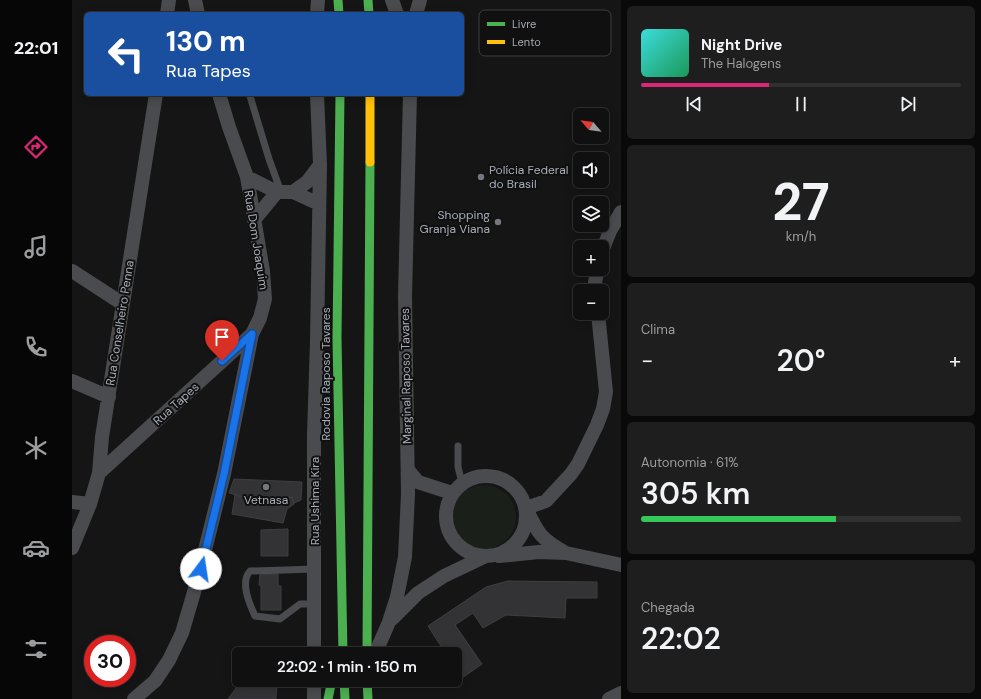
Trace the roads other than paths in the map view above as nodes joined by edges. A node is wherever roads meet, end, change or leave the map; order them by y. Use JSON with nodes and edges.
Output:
{"nodes":[{"id":1,"x":169,"y":0,"type":"edge"},
{"id":2,"x":195,"y":0,"type":"edge"},
{"id":3,"x":318,"y":0,"type":"edge"},
{"id":4,"x":338,"y":0,"type":"edge"},
{"id":5,"x":368,"y":0,"type":"edge"},
{"id":6,"x":392,"y":0,"type":"edge"},
{"id":7,"x":420,"y":0,"type":"edge"},
{"id":8,"x":167,"y":12,"type":"edge"},
{"id":9,"x":198,"y":12,"type":"edge"},
{"id":10,"x":317,"y":12,"type":"edge"},
{"id":11,"x":339,"y":12,"type":"edge"},
{"id":12,"x":369,"y":12,"type":"edge"},
{"id":13,"x":396,"y":12,"type":"edge"},
{"id":14,"x":417,"y":12,"type":"edge"},
{"id":15,"x":156,"y":96,"type":"edge"},
{"id":16,"x":220,"y":96,"type":"edge"},
{"id":17,"x":250,"y":96,"type":"dead end"},
{"id":18,"x":317,"y":96,"type":"edge"},
{"id":19,"x":340,"y":96,"type":"edge"},
{"id":20,"x":370,"y":96,"type":"edge"},
{"id":21,"x":410,"y":96,"type":"edge"},
{"id":22,"x":320,"y":165,"type":"junction"},
{"id":23,"x":247,"y":177,"type":"junction"},
{"id":24,"x":284,"y":192,"type":"junction"},
{"id":25,"x":319,"y":204,"type":"junction"},
{"id":26,"x":621,"y":212,"type":"edge"},
{"id":27,"x":254,"y":220,"type":"junction"},
{"id":28,"x":607,"y":240,"type":"edge"},
{"id":29,"x":72,"y":271,"type":"edge"},
{"id":30,"x":123,"y":304,"type":"junction"},
{"id":31,"x":599,"y":320,"type":"edge"},
{"id":32,"x":252,"y":334,"type":"junction"},
{"id":33,"x":72,"y":382,"type":"edge"},
{"id":34,"x":109,"y":397,"type":"junction"},
{"id":35,"x":458,"y":446,"type":"dead end"},
{"id":36,"x":408,"y":470,"type":"junction"},
{"id":37,"x":99,"y":473,"type":"junction"},
{"id":38,"x":457,"y":488,"type":"junction"},
{"id":39,"x":72,"y":502,"type":"edge"},
{"id":40,"x":90,"y":504,"type":"junction"},
{"id":41,"x":526,"y":508,"type":"junction"},
{"id":42,"x":72,"y":548,"type":"edge"},
{"id":43,"x":566,"y":553,"type":"junction"},
{"id":44,"x":488,"y":556,"type":"junction"},
{"id":45,"x":621,"y":565,"type":"edge"},
{"id":46,"x":315,"y":569,"type":"junction"},
{"id":47,"x":314,"y":604,"type":"junction"},
{"id":48,"x":389,"y":622,"type":"junction"},
{"id":49,"x":342,"y":632,"type":"junction"},
{"id":50,"x":314,"y":647,"type":"edge"},
{"id":51,"x":339,"y":647,"type":"edge"},
{"id":52,"x":343,"y":647,"type":"edge"},
{"id":53,"x":367,"y":647,"type":"edge"},
{"id":54,"x":378,"y":647,"type":"edge"},
{"id":55,"x":314,"y":687,"type":"edge"},
{"id":56,"x":331,"y":687,"type":"edge"},
{"id":57,"x":344,"y":687,"type":"edge"},
{"id":58,"x":367,"y":687,"type":"edge"},
{"id":59,"x":621,"y":692,"type":"edge"},
{"id":60,"x":134,"y":699,"type":"edge"},
{"id":61,"x":314,"y":699,"type":"edge"},
{"id":62,"x":328,"y":699,"type":"edge"},
{"id":63,"x":345,"y":699,"type":"edge"},
{"id":64,"x":368,"y":699,"type":"edge"},
{"id":65,"x":609,"y":699,"type":"edge"}],
"edges":[{"from":1,"to":8,"type":"street"},
{"from":2,"to":9,"type":"street"},
{"from":3,"to":10,"type":"street"},
{"from":4,"to":11,"type":"highway"},
{"from":5,"to":12,"type":"highway"},
{"from":6,"to":13,"type":"street"},
{"from":7,"to":14,"type":"street"},
{"from":15,"to":30,"type":"street","name":"Rua Conselheiro Penna"},
{"from":16,"to":23,"type":"street","name":"Rua Dom Joaquim"},
{"from":17,"to":24,"type":"lane"},
{"from":18,"to":22,"type":"street","name":"Rua Ushima Kira"},
{"from":19,"to":49,"type":"highway","name":"Rodovia Raposo Tavares"},
{"from":20,"to":53,"type":"highway"},
{"from":21,"to":36,"type":"street","name":"Marginal Raposo Tavares"},
{"from":22,"to":24,"type":"street"},
{"from":22,"to":25,"type":"street","name":"Rua Ushima Kira"},
{"from":23,"to":24,"type":"street"},
{"from":23,"to":27,"type":"street","name":"Rua Dom Joaquim"},
{"from":24,"to":25,"type":"street"},
{"from":24,"to":27,"type":"street"},
{"from":25,"to":46,"type":"street","name":"Rua Ushima Kira"},
{"from":26,"to":28,"type":"street"},
{"from":27,"to":32,"type":"street","name":"Rua Dom Joaquim"},
{"from":29,"to":30,"type":"street"},
{"from":30,"to":34,"type":"street","name":"Rua Conselheiro Penna"},
{"from":31,"to":41,"type":"street"},
{"from":32,"to":37,"type":"street","name":"Rua Tapes"},
{"from":32,"to":60,"type":"street","name":"Rua Dom Joaquim"},
{"from":33,"to":34,"type":"street"},
{"from":34,"to":37,"type":"street","name":"Rua Conselheiro Penna"},
{"from":35,"to":38,"type":"lane"},
{"from":36,"to":38,"type":"street"},
{"from":36,"to":48,"type":"street","name":"Marginal Raposo Tavares"},
{"from":37,"to":40,"type":"street","name":"Rua Conselheiro Penna"},
{"from":38,"to":41,"type":"street"},
{"from":38,"to":44,"type":"street"},
{"from":39,"to":40,"type":"street"},
{"from":40,"to":42,"type":"street","name":"Rua Conselheiro Penna"},
{"from":41,"to":43,"type":"street"},
{"from":41,"to":44,"type":"street"},
{"from":43,"to":44,"type":"street"},
{"from":43,"to":45,"type":"street"},
{"from":44,"to":48,"type":"street"},
{"from":46,"to":47,"type":"street","name":"Rua Ushima Kira"},
{"from":46,"to":47,"type":"lane"},
{"from":47,"to":50,"type":"street","name":"Rua Ushima Kira"},
{"from":48,"to":54,"type":"street","name":"Marginal Raposo Tavares"},
{"from":49,"to":51,"type":"highway"},
{"from":49,"to":52,"type":"highway","name":"Rodovia Raposo Tavares"},
{"from":55,"to":61,"type":"street"},
{"from":56,"to":62,"type":"highway"},
{"from":57,"to":63,"type":"highway"},
{"from":58,"to":64,"type":"highway"},
{"from":59,"to":65,"type":"street"}]}
